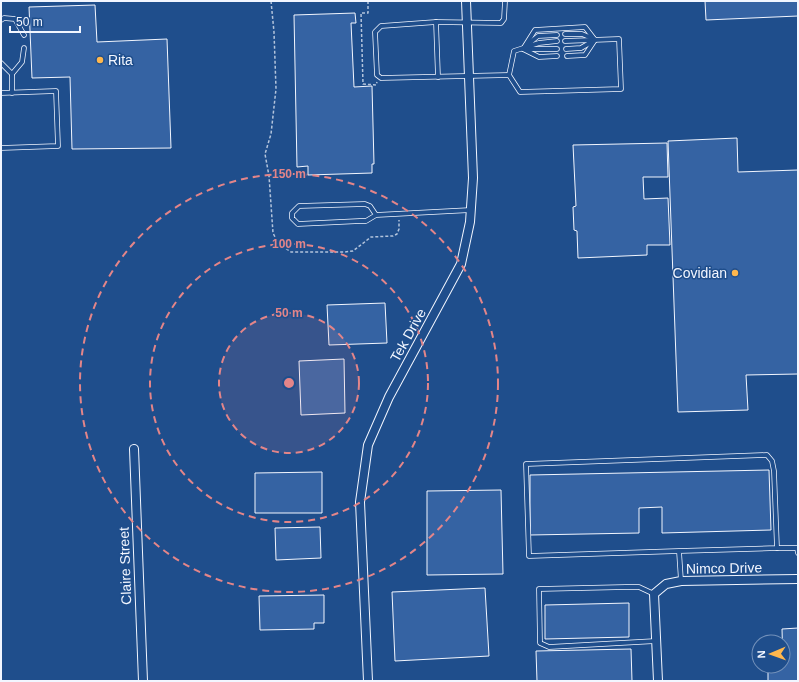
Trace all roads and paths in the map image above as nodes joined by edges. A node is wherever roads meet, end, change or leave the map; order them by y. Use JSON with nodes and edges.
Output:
{"nodes":[{"id":1,"x":271,"y":1,"type":"edge"},
{"id":2,"x":368,"y":1,"type":"edge"},
{"id":3,"x":466,"y":1,"type":"edge"},
{"id":4,"x":505,"y":1,"type":"edge"},
{"id":5,"x":1,"y":20,"type":"edge"},
{"id":6,"x":436,"y":22,"type":"junction"},
{"id":7,"x":467,"y":22,"type":"junction"},
{"id":8,"x":565,"y":34,"type":"dead end"},
{"id":9,"x":24,"y":35,"type":"dead end"},
{"id":10,"x":557,"y":35,"type":"dead end"},
{"id":11,"x":595,"y":40,"type":"junction"},
{"id":12,"x":557,"y":41,"type":"dead end"},
{"id":13,"x":565,"y":41,"type":"dead end"},
{"id":14,"x":24,"y":48,"type":"dead end"},
{"id":15,"x":522,"y":49,"type":"junction"},
{"id":16,"x":566,"y":49,"type":"dead end"},
{"id":17,"x":556,"y":50,"type":"dead end"},
{"id":18,"x":557,"y":56,"type":"dead end"},
{"id":19,"x":567,"y":56,"type":"dead end"},
{"id":20,"x":1,"y":63,"type":"edge"},
{"id":21,"x":12,"y":74,"type":"junction"},
{"id":22,"x":509,"y":75,"type":"junction"},
{"id":23,"x":469,"y":76,"type":"junction"},
{"id":24,"x":379,"y":77,"type":"junction"},
{"id":25,"x":438,"y":77,"type":"junction"},
{"id":26,"x":1,"y":93,"type":"edge"},
{"id":27,"x":12,"y":93,"type":"junction"},
{"id":28,"x":1,"y":148,"type":"edge"},
{"id":29,"x":471,"y":210,"type":"junction"},
{"id":30,"x":398,"y":214,"type":"junction"},
{"id":31,"x":376,"y":215,"type":"junction"},
{"id":32,"x":134,"y":449,"type":"dead end"},
{"id":33,"x":777,"y":548,"type":"junction"},
{"id":34,"x":679,"y":551,"type":"junction"},
{"id":35,"x":798,"y":553,"type":"edge"},
{"id":36,"x":798,"y":579,"type":"edge"},
{"id":37,"x":681,"y":581,"type":"junction"},
{"id":38,"x":654,"y":594,"type":"junction"},
{"id":39,"x":656,"y":641,"type":"junction"},
{"id":40,"x":143,"y":681,"type":"edge"},
{"id":41,"x":368,"y":681,"type":"edge"},
{"id":42,"x":658,"y":681,"type":"edge"}],
"edges":[{"from":1,"to":30,"type":"path"},
{"from":2,"to":24,"type":"path"},
{"from":3,"to":7,"type":"street","name":"Tek Drive"},
{"from":4,"to":7,"type":"lane"},
{"from":5,"to":9,"type":"lane"},
{"from":6,"to":7,"type":"lane"},
{"from":6,"to":24,"type":"lane"},
{"from":6,"to":25,"type":"lane"},
{"from":7,"to":23,"type":"street","name":"Tek Drive"},
{"from":8,"to":11,"type":"lane"},
{"from":10,"to":15,"type":"lane"},
{"from":11,"to":13,"type":"lane"},
{"from":11,"to":15,"type":"lane"},
{"from":11,"to":16,"type":"lane"},
{"from":11,"to":19,"type":"lane"},
{"from":11,"to":22,"type":"lane"},
{"from":12,"to":15,"type":"lane"},
{"from":14,"to":21,"type":"lane"},
{"from":15,"to":17,"type":"lane"},
{"from":15,"to":18,"type":"lane"},
{"from":15,"to":22,"type":"lane"},
{"from":20,"to":21,"type":"lane"},
{"from":21,"to":27,"type":"lane"},
{"from":22,"to":23,"type":"lane"},
{"from":23,"to":25,"type":"lane"},
{"from":23,"to":29,"type":"street","name":"Tek Drive"},
{"from":24,"to":25,"type":"lane"},
{"from":26,"to":27,"type":"lane"},
{"from":27,"to":28,"type":"lane"},
{"from":29,"to":30,"type":"lane"},
{"from":29,"to":41,"type":"street","name":"Tek Drive"},
{"from":30,"to":31,"type":"lane"},
{"from":31,"to":31,"type":"lane"},
{"from":32,"to":40,"type":"street","name":"Claire Street"},
{"from":33,"to":34,"type":"lane"},
{"from":33,"to":34,"type":"lane"},
{"from":33,"to":35,"type":"lane"},
{"from":34,"to":37,"type":"lane"},
{"from":36,"to":37,"type":"street","name":"Nimco Drive"},
{"from":37,"to":38,"type":"street","name":"Nimco Drive"},
{"from":38,"to":39,"type":"street"},
{"from":38,"to":39,"type":"lane"},
{"from":39,"to":42,"type":"street"}]}
